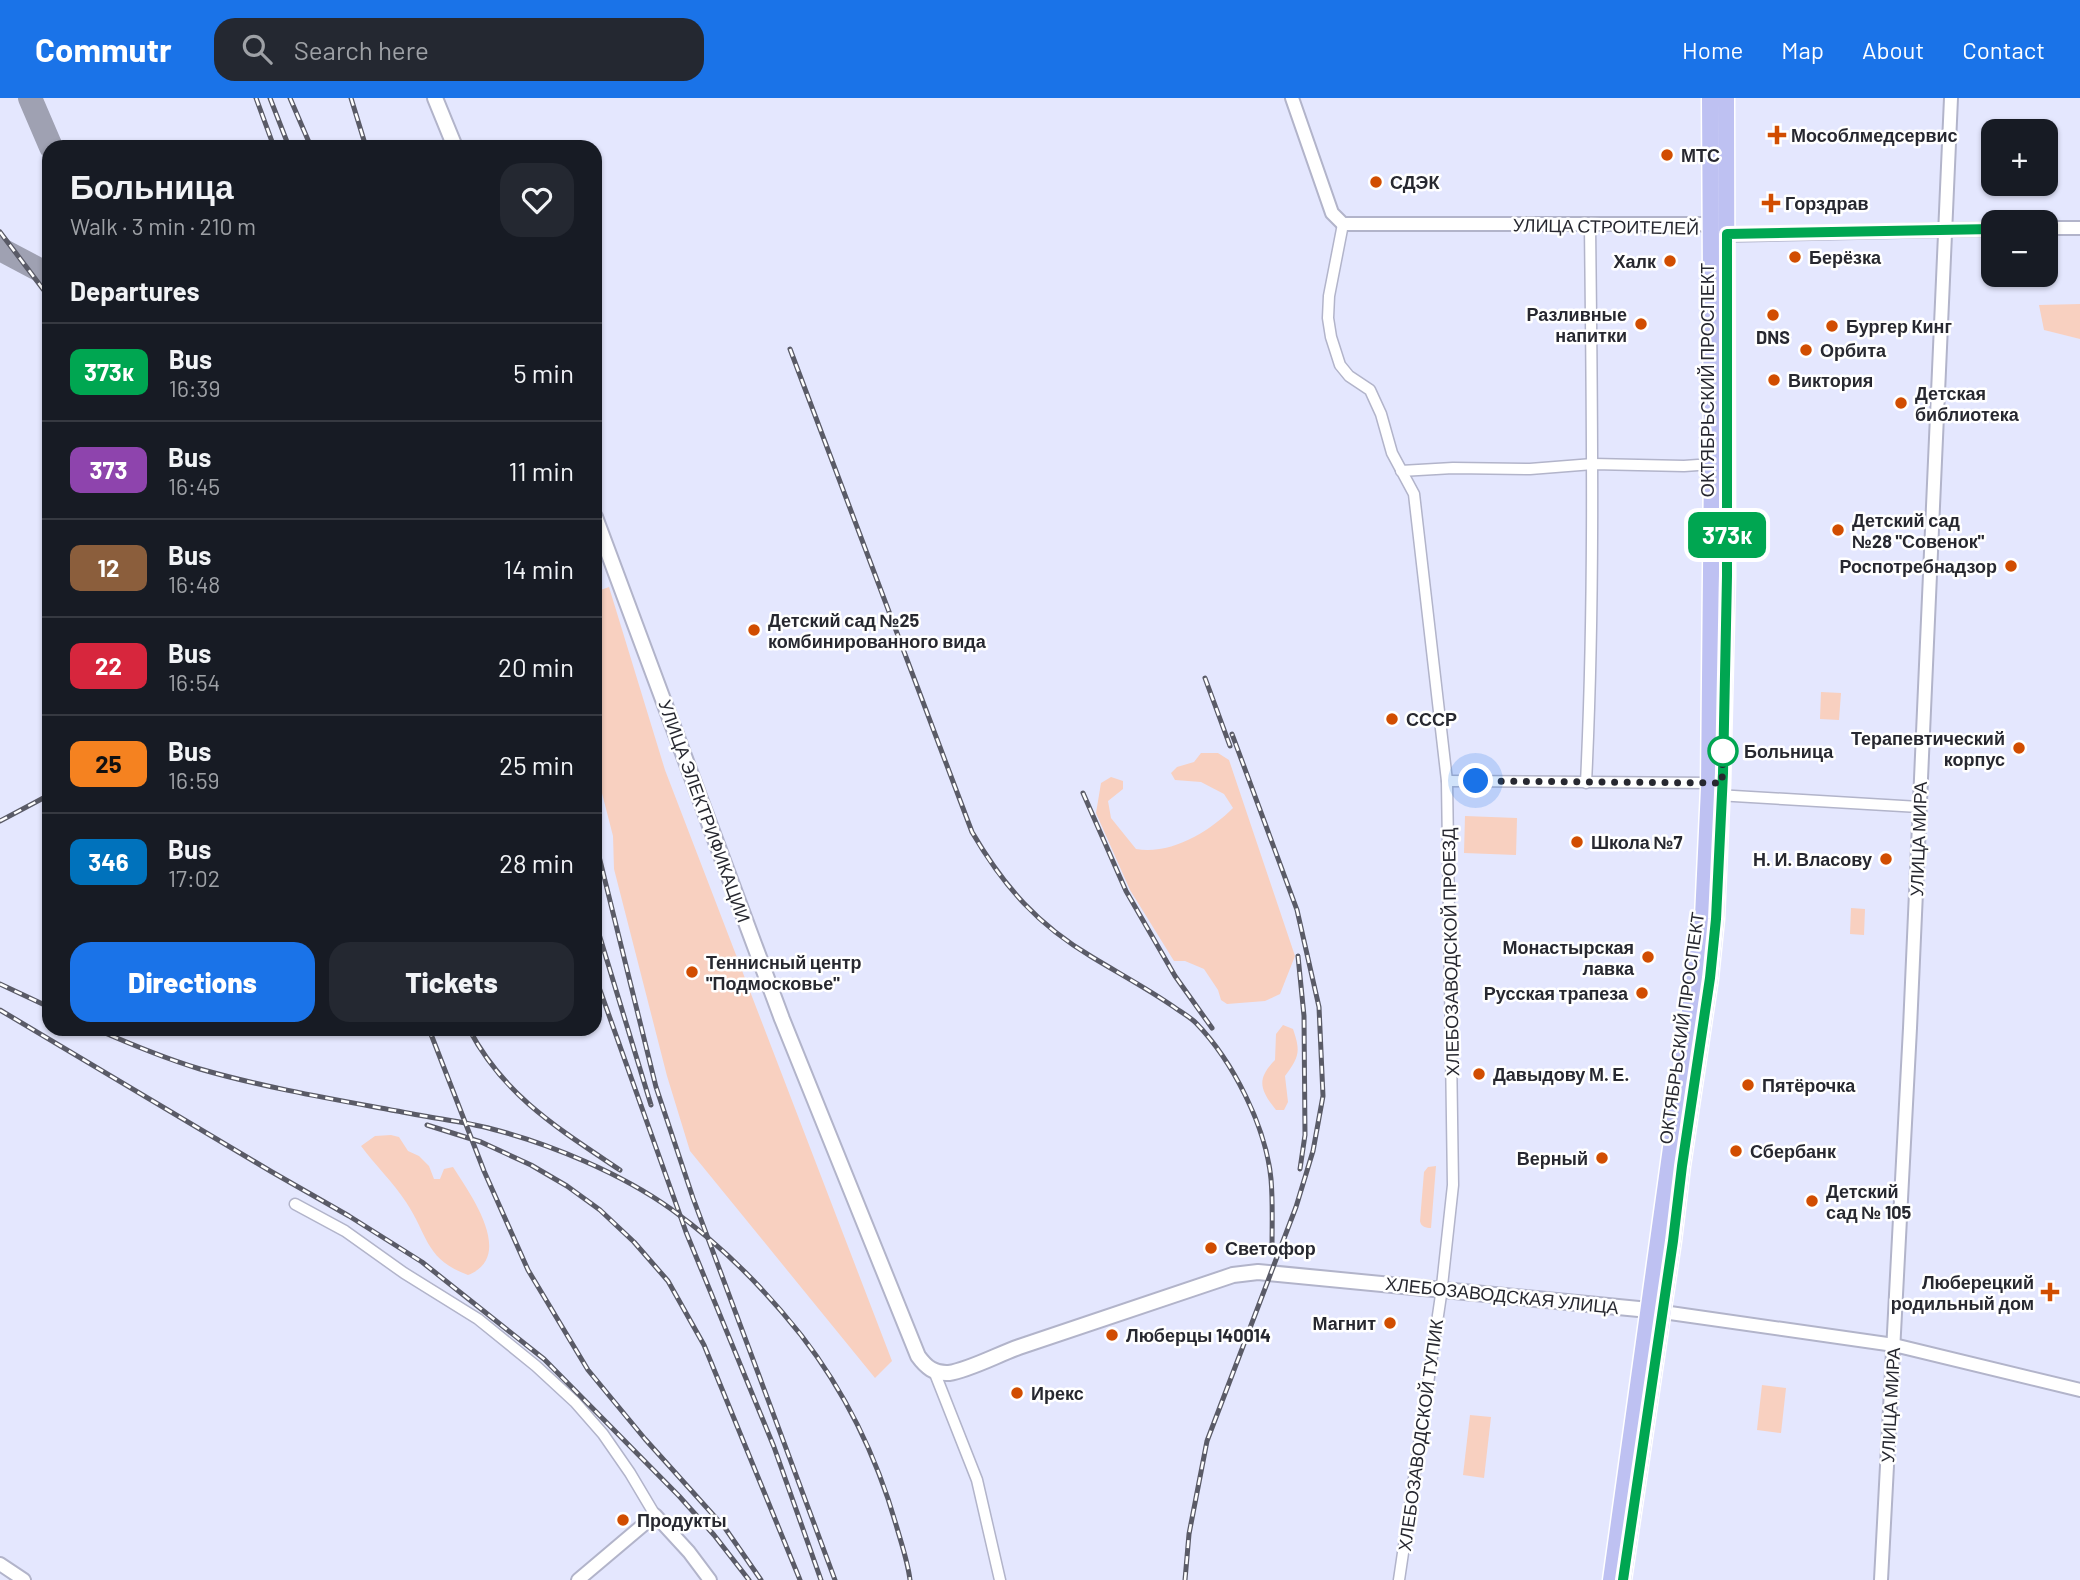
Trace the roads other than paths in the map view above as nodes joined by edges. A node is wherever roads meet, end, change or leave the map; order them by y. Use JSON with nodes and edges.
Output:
{"nodes":[{"id":1,"x":435,"y":98,"type":"edge"},
{"id":2,"x":1292,"y":98,"type":"edge"},
{"id":3,"x":1710,"y":98,"type":"edge"},
{"id":4,"x":1726,"y":98,"type":"edge"},
{"id":5,"x":1951,"y":98,"type":"edge"},
{"id":6,"x":451,"y":140,"type":"edge"},
{"id":7,"x":1343,"y":224,"type":"junction"},
{"id":8,"x":1590,"y":225,"type":"junction"},
{"id":9,"x":1711,"y":228,"type":"junction"},
{"id":10,"x":2058,"y":228,"type":"edge"},
{"id":11,"x":2080,"y":228,"type":"edge"},
{"id":12,"x":1981,"y":229,"type":"edge"},
{"id":13,"x":1945,"y":230,"type":"junction"},
{"id":14,"x":1727,"y":234,"type":"junction"},
{"id":15,"x":1593,"y":464,"type":"junction"},
{"id":16,"x":1712,"y":464,"type":"junction"},
{"id":17,"x":1401,"y":471,"type":"junction"},
{"id":18,"x":602,"y":536,"type":"edge"},
{"id":19,"x":1447,"y":781,"type":"junction"},
{"id":20,"x":1586,"y":783,"type":"junction"},
{"id":21,"x":1715,"y":789,"type":"junction"},
{"id":22,"x":1919,"y":807,"type":"junction"},
{"id":23,"x":295,"y":1204,"type":"dead end"},
{"id":24,"x":1441,"y":1289,"type":"junction"},
{"id":25,"x":1656,"y":1311,"type":"junction"},
{"id":26,"x":1894,"y":1345,"type":"junction"},
{"id":27,"x":934,"y":1371,"type":"junction"},
{"id":28,"x":2080,"y":1390,"type":"edge"},
{"id":29,"x":655,"y":1515,"type":"junction"},
{"id":30,"x":0,"y":1564,"type":"edge"},
{"id":31,"x":24,"y":1580,"type":"edge"},
{"id":32,"x":578,"y":1580,"type":"edge"},
{"id":33,"x":710,"y":1580,"type":"edge"},
{"id":34,"x":1000,"y":1580,"type":"edge"},
{"id":35,"x":1399,"y":1580,"type":"edge"},
{"id":36,"x":1611,"y":1580,"type":"edge"},
{"id":37,"x":1623,"y":1580,"type":"edge"},
{"id":38,"x":1881,"y":1580,"type":"edge"}],
"edges":[{"from":1,"to":6,"type":"main road"},
{"from":2,"to":7,"type":"street"},
{"from":3,"to":9,"type":"main road","name":"ОКТЯБРЬСКИЙ ПРОСПЕКТ"},
{"from":4,"to":14,"type":"main road","name":"ОКТЯБРЬСКИЙ ПРОСПЕКТ"},
{"from":5,"to":13,"type":"street","name":"УЛИЦА МИРА"},
{"from":7,"to":8,"type":"street","name":"УЛИЦА СТРОИТЕЛЕЙ"},
{"from":7,"to":17,"type":"street","name":"ХЛЕБОЗАВОДСКОЙ ПРОЕЗД"},
{"from":8,"to":9,"type":"street","name":"УЛИЦА СТРОИТЕЛЕЙ"},
{"from":8,"to":15,"type":"street"},
{"from":9,"to":14,"type":"street","name":"УЛИЦА СТРОИТЕЛЕЙ"},
{"from":9,"to":16,"type":"main road","name":"ОКТЯБРЬСКИЙ ПРОСПЕКТ"},
{"from":10,"to":11,"type":"street"},
{"from":12,"to":13,"type":"street","name":"УЛИЦА СТРОИТЕЛЕЙ"},
{"from":13,"to":14,"type":"street","name":"УЛИЦА СТРОИТЕЛЕЙ"},
{"from":13,"to":22,"type":"street","name":"УЛИЦА МИРА"},
{"from":14,"to":21,"type":"main road","name":"ОКТЯБРЬСКИЙ ПРОСПЕКТ"},
{"from":15,"to":16,"type":"street"},
{"from":15,"to":17,"type":"street"},
{"from":15,"to":20,"type":"street"},
{"from":16,"to":21,"type":"main road","name":"ОКТЯБРЬСКИЙ ПРОСПЕКТ"},
{"from":17,"to":19,"type":"street","name":"ХЛЕБОЗАВОДСКОЙ ПРОЕЗД"},
{"from":18,"to":27,"type":"main road","name":"УЛИЦА ЭЛЕКТРИФИКАЦИИ"},
{"from":19,"to":20,"type":"street"},
{"from":19,"to":24,"type":"street","name":"ХЛЕБОЗАВОДСКОЙ ПРОЕЗД"},
{"from":20,"to":21,"type":"street"},
{"from":21,"to":22,"type":"street"},
{"from":21,"to":25,"type":"main road","name":"ОКТЯБРЬСКИЙ ПРОСПЕКТ"},
{"from":22,"to":26,"type":"street","name":"УЛИЦА МИРА"},
{"from":23,"to":29,"type":"street"},
{"from":24,"to":25,"type":"main road","name":"ХЛЕБОЗАВОДСКАЯ УЛИЦА"},
{"from":24,"to":27,"type":"main road","name":"ХЛЕБОЗАВОДСКАЯ УЛИЦА"},
{"from":24,"to":35,"type":"street","name":"ХЛЕБОЗАВОДСКОЙ ТУПИК"},
{"from":25,"to":26,"type":"street","name":"ХЛЕБОЗАВОДСКАЯ УЛИЦА"},
{"from":25,"to":36,"type":"main road","name":"ОКТЯБРЬСКИЙ ПРОСПЕКТ"},
{"from":25,"to":37,"type":"main road","name":"ОКТЯБРЬСКИЙ ПРОСПЕКТ"},
{"from":26,"to":28,"type":"street","name":"ХЛЕБОЗАВОДСКАЯ УЛИЦА"},
{"from":26,"to":38,"type":"street","name":"УЛИЦА МИРА"},
{"from":27,"to":34,"type":"street"},
{"from":29,"to":32,"type":"street"},
{"from":29,"to":33,"type":"street"},
{"from":30,"to":31,"type":"street"}]}
